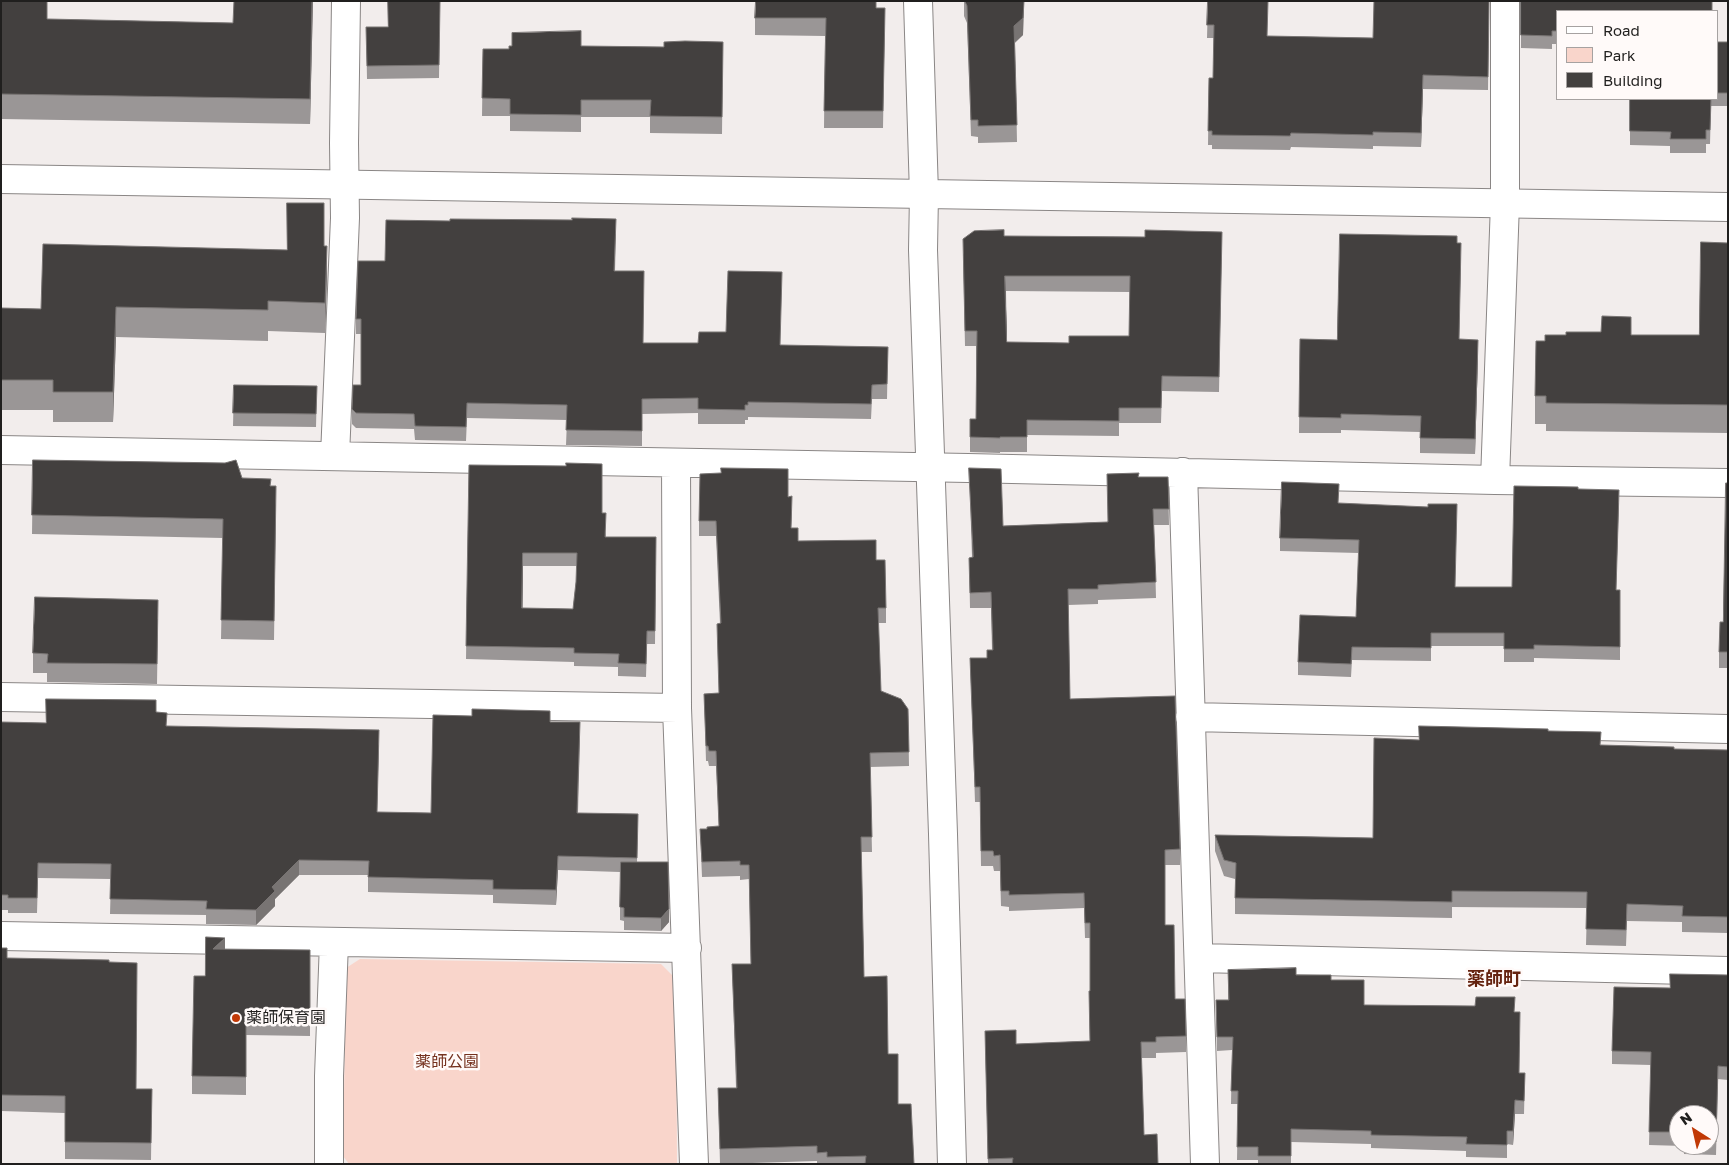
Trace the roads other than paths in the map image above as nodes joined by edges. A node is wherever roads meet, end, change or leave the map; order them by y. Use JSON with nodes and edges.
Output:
{"nodes":[{"id":1,"x":346,"y":1,"type":"edge"},
{"id":2,"x":918,"y":1,"type":"edge"},
{"id":3,"x":1505,"y":1,"type":"edge"},
{"id":4,"x":1,"y":179,"type":"edge"},
{"id":5,"x":344,"y":184,"type":"junction"},
{"id":6,"x":924,"y":194,"type":"junction"},
{"id":7,"x":1505,"y":203,"type":"junction"},
{"id":8,"x":1728,"y":207,"type":"edge"},
{"id":9,"x":1,"y":450,"type":"edge"},
{"id":10,"x":335,"y":456,"type":"junction"},
{"id":11,"x":676,"y":462,"type":"junction"},
{"id":12,"x":931,"y":467,"type":"junction"},
{"id":13,"x":1183,"y":472,"type":"junction"},
{"id":14,"x":1495,"y":480,"type":"junction"},
{"id":15,"x":1728,"y":483,"type":"edge"},
{"id":16,"x":1,"y":697,"type":"edge"},
{"id":17,"x":678,"y":708,"type":"junction"},
{"id":18,"x":1190,"y":717,"type":"junction"},
{"id":19,"x":1728,"y":729,"type":"edge"},
{"id":20,"x":1,"y":936,"type":"edge"},
{"id":21,"x":334,"y":942,"type":"junction"},
{"id":22,"x":687,"y":948,"type":"junction"},
{"id":23,"x":1199,"y":958,"type":"junction"},
{"id":24,"x":1728,"y":971,"type":"edge"},
{"id":25,"x":329,"y":1164,"type":"edge"},
{"id":26,"x":694,"y":1164,"type":"edge"},
{"id":27,"x":952,"y":1164,"type":"edge"},
{"id":28,"x":1204,"y":1164,"type":"edge"}],
"edges":[{"from":1,"to":5,"type":"street"},
{"from":2,"to":6,"type":"street"},
{"from":3,"to":7,"type":"street"},
{"from":4,"to":5,"type":"street"},
{"from":5,"to":6,"type":"street"},
{"from":5,"to":10,"type":"street"},
{"from":6,"to":7,"type":"street"},
{"from":6,"to":12,"type":"street"},
{"from":7,"to":8,"type":"street"},
{"from":7,"to":14,"type":"street"},
{"from":9,"to":10,"type":"street"},
{"from":10,"to":11,"type":"street"},
{"from":11,"to":12,"type":"street"},
{"from":11,"to":17,"type":"street"},
{"from":12,"to":13,"type":"street"},
{"from":12,"to":27,"type":"street"},
{"from":13,"to":14,"type":"street"},
{"from":13,"to":18,"type":"street"},
{"from":14,"to":15,"type":"street"},
{"from":16,"to":17,"type":"street"},
{"from":17,"to":22,"type":"street"},
{"from":18,"to":19,"type":"street"},
{"from":18,"to":23,"type":"street"},
{"from":20,"to":21,"type":"street"},
{"from":21,"to":22,"type":"street"},
{"from":21,"to":25,"type":"street"},
{"from":22,"to":26,"type":"street"},
{"from":23,"to":24,"type":"street"},
{"from":23,"to":28,"type":"street"}]}
